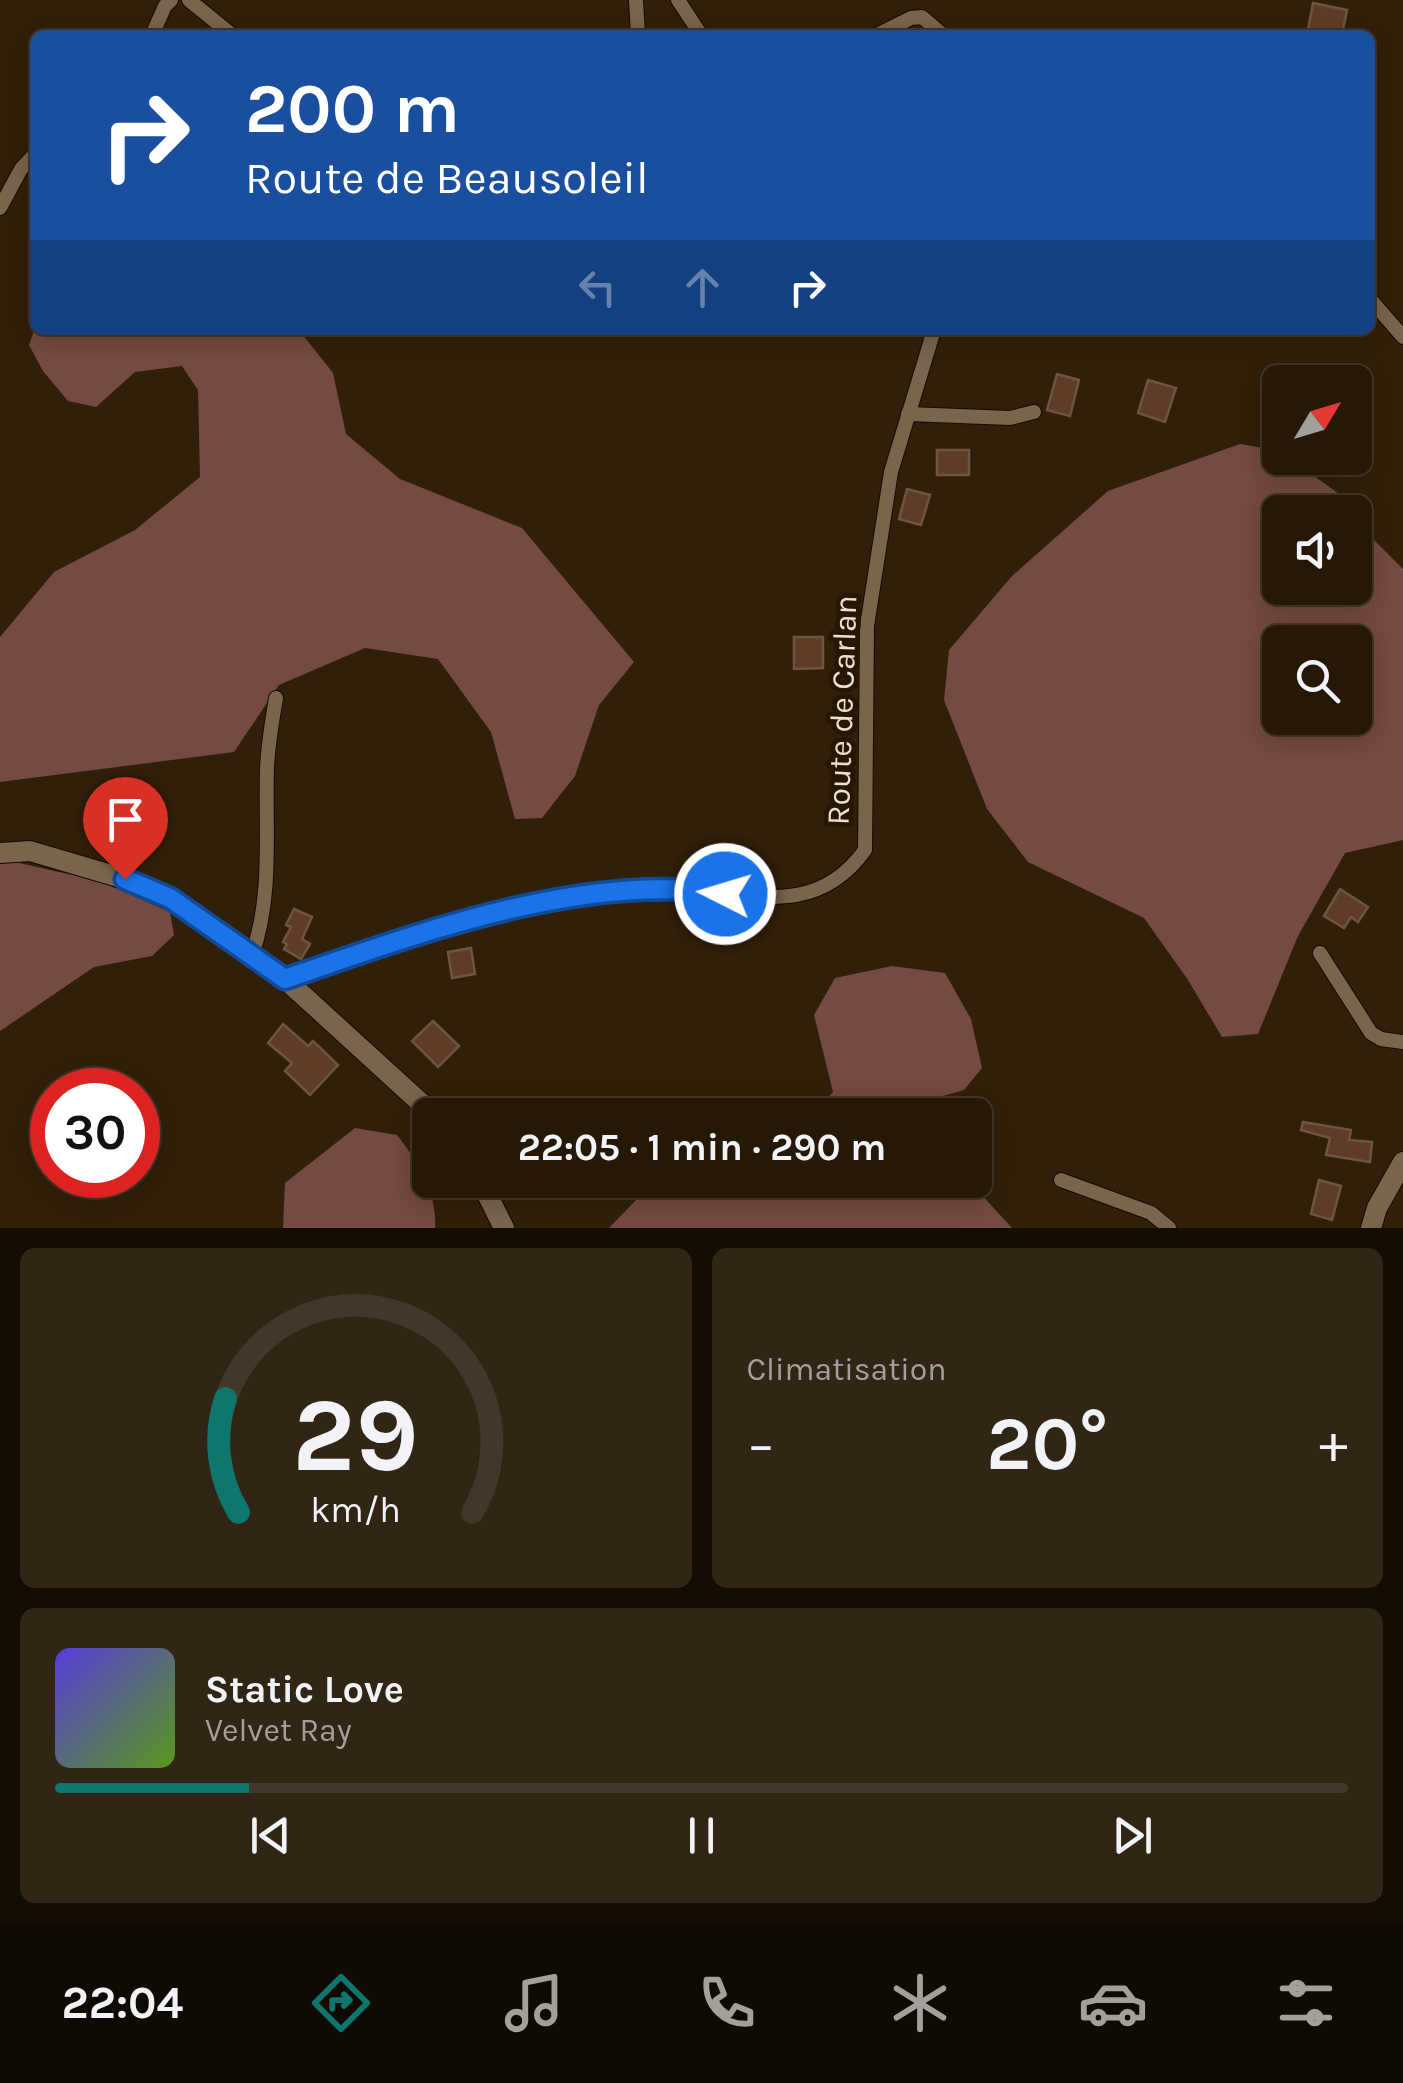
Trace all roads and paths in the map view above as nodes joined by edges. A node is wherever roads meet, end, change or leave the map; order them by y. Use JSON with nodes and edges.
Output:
{"nodes":[{"id":1,"x":171,"y":0,"type":"edge"},
{"id":2,"x":188,"y":0,"type":"edge"},
{"id":3,"x":636,"y":0,"type":"edge"},
{"id":4,"x":678,"y":0,"type":"edge"},
{"id":5,"x":154,"y":30,"type":"edge"},
{"id":6,"x":226,"y":30,"type":"edge"},
{"id":7,"x":638,"y":30,"type":"edge"},
{"id":8,"x":698,"y":30,"type":"edge"},
{"id":9,"x":887,"y":30,"type":"edge"},
{"id":10,"x":938,"y":30,"type":"edge"},
{"id":11,"x":30,"y":159,"type":"edge"},
{"id":12,"x":0,"y":208,"type":"edge"},
{"id":13,"x":1375,"y":306,"type":"edge"},
{"id":14,"x":932,"y":335,"type":"edge"},
{"id":15,"x":1403,"y":337,"type":"edge"},
{"id":16,"x":1034,"y":412,"type":"dead end"},
{"id":17,"x":908,"y":414,"type":"junction"},
{"id":18,"x":276,"y":698,"type":"dead end"},
{"id":19,"x":0,"y":854,"type":"edge"},
{"id":20,"x":1320,"y":953,"type":"dead end"},
{"id":21,"x":252,"y":955,"type":"junction"},
{"id":22,"x":285,"y":979,"type":"junction"},
{"id":23,"x":1403,"y":1042,"type":"edge"},
{"id":24,"x":415,"y":1098,"type":"edge"},
{"id":25,"x":1403,"y":1162,"type":"edge"},
{"id":26,"x":1061,"y":1180,"type":"dead end"},
{"id":27,"x":489,"y":1198,"type":"edge"},
{"id":28,"x":504,"y":1228,"type":"edge"},
{"id":29,"x":1169,"y":1228,"type":"edge"},
{"id":30,"x":1371,"y":1228,"type":"edge"}],
"edges":[{"from":1,"to":5,"type":"street"},
{"from":2,"to":6,"type":"street"},
{"from":3,"to":7,"type":"street"},
{"from":4,"to":8,"type":"street"},
{"from":9,"to":10,"type":"street"},
{"from":11,"to":12,"type":"street"},
{"from":13,"to":15,"type":"street"},
{"from":14,"to":17,"type":"street","name":"Route de Carlan"},
{"from":16,"to":17,"type":"street"},
{"from":17,"to":22,"type":"street","name":"Route de Carlan"},
{"from":18,"to":21,"type":"street"},
{"from":19,"to":21,"type":"street"},
{"from":20,"to":23,"type":"street"},
{"from":21,"to":22,"type":"street"},
{"from":22,"to":24,"type":"street"},
{"from":25,"to":30,"type":"street"},
{"from":26,"to":29,"type":"street"},
{"from":27,"to":28,"type":"street"}]}
